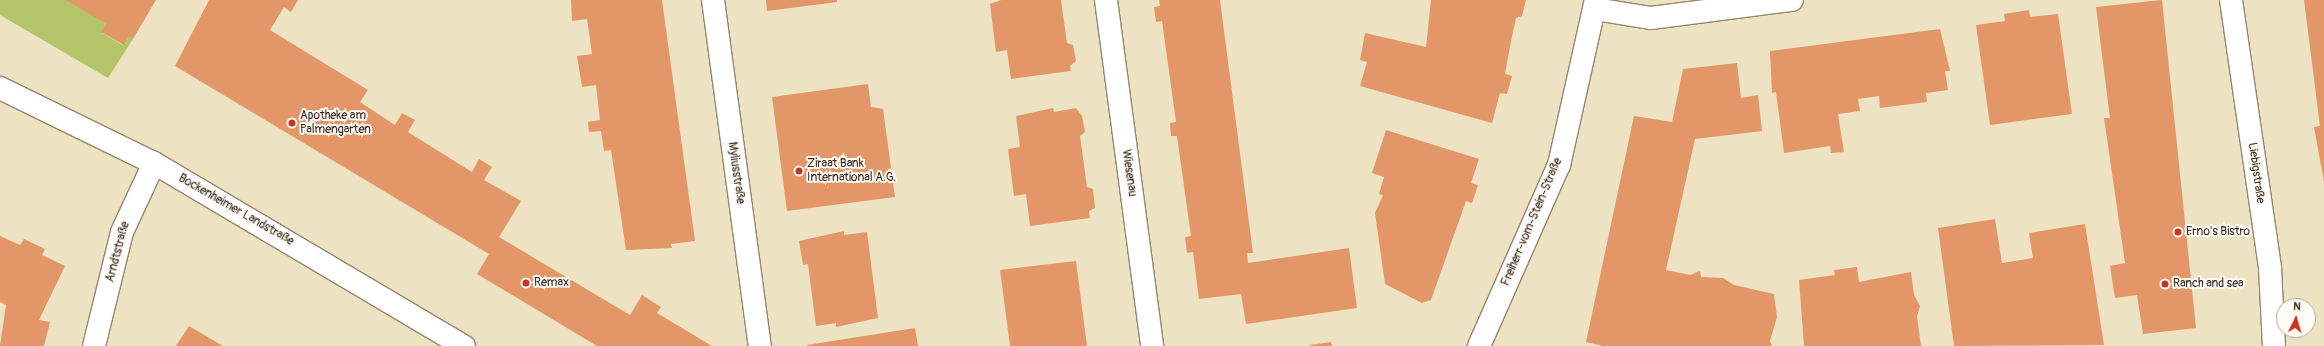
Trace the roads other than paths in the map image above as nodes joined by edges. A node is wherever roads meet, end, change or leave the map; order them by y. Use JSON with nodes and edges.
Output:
{"nodes":[{"id":1,"x":713,"y":0,"type":"edge"},
{"id":2,"x":1106,"y":0,"type":"edge"},
{"id":3,"x":1792,"y":0,"type":"edge"},
{"id":4,"x":2231,"y":0,"type":"edge"},
{"id":5,"x":1596,"y":4,"type":"edge"},
{"id":6,"x":0,"y":88,"type":"edge"},
{"id":7,"x":154,"y":163,"type":"junction"},
{"id":8,"x":94,"y":346,"type":"edge"},
{"id":9,"x":464,"y":346,"type":"edge"},
{"id":10,"x":760,"y":346,"type":"edge"},
{"id":11,"x":1152,"y":346,"type":"edge"},
{"id":12,"x":1479,"y":346,"type":"edge"},
{"id":13,"x":2274,"y":346,"type":"edge"}],
"edges":[{"from":1,"to":10,"type":"street","name":"Myliusstraße"},
{"from":2,"to":11,"type":"street","name":"Wiesenau"},
{"from":3,"to":5,"type":"street"},
{"from":4,"to":13,"type":"street","name":"Liebigstraße"},
{"from":5,"to":12,"type":"street","name":"Freiherr-vom-Stein-Straße"},
{"from":6,"to":7,"type":"street","name":"Bockenheimer Landstraße"},
{"from":7,"to":8,"type":"street","name":"Arndtstraße"},
{"from":7,"to":9,"type":"street","name":"Bockenheimer Landstraße"}]}
